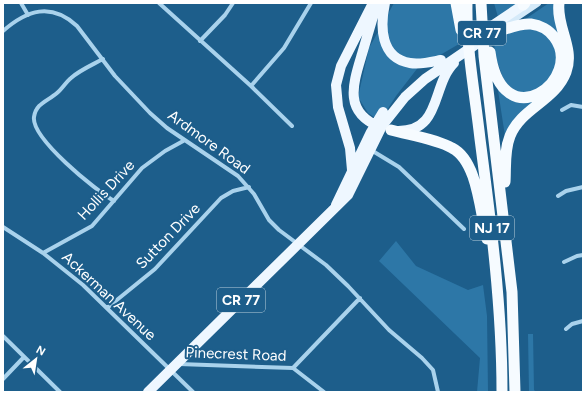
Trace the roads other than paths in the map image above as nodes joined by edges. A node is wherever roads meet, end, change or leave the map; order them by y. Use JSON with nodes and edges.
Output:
{"nodes":[{"id":1,"x":21,"y":3,"type":"edge"},
{"id":2,"x":159,"y":3,"type":"edge"},
{"id":3,"x":233,"y":3,"type":"edge"},
{"id":4,"x":311,"y":3,"type":"edge"},
{"id":5,"x":373,"y":3,"type":"edge"},
{"id":6,"x":377,"y":3,"type":"edge"},
{"id":7,"x":385,"y":3,"type":"edge"},
{"id":8,"x":456,"y":3,"type":"edge"},
{"id":9,"x":466,"y":3,"type":"edge"},
{"id":10,"x":481,"y":3,"type":"edge"},
{"id":11,"x":537,"y":3,"type":"edge"},
{"id":12,"x":559,"y":3,"type":"edge"},
{"id":13,"x":524,"y":4,"type":"edge"},
{"id":14,"x":28,"y":15,"type":"junction"},
{"id":15,"x":464,"y":28,"type":"junction"},
{"id":16,"x":3,"y":31,"type":"edge"},
{"id":17,"x":492,"y":33,"type":"junction"},
{"id":18,"x":200,"y":41,"type":"junction"},
{"id":19,"x":467,"y":50,"type":"junction"},
{"id":20,"x":487,"y":54,"type":"junction"},
{"id":21,"x":103,"y":59,"type":"junction"},
{"id":22,"x":441,"y":60,"type":"junction"},
{"id":23,"x":252,"y":86,"type":"junction"},
{"id":24,"x":583,"y":108,"type":"edge"},
{"id":25,"x":562,"y":110,"type":"dead end"},
{"id":26,"x":292,"y":126,"type":"dead end"},
{"id":27,"x":391,"y":130,"type":"junction"},
{"id":28,"x":346,"y":131,"type":"junction"},
{"id":29,"x":185,"y":140,"type":"junction"},
{"id":30,"x":368,"y":149,"type":"junction"},
{"id":31,"x":352,"y":171,"type":"junction"},
{"id":32,"x":249,"y":187,"type":"junction"},
{"id":33,"x":583,"y":187,"type":"edge"},
{"id":34,"x":558,"y":196,"type":"dead end"},
{"id":35,"x":114,"y":201,"type":"junction"},
{"id":36,"x":335,"y":208,"type":"junction"},
{"id":37,"x":504,"y":217,"type":"junction"},
{"id":38,"x":3,"y":227,"type":"edge"},
{"id":39,"x":464,"y":229,"type":"dead end"},
{"id":40,"x":298,"y":245,"type":"junction"},
{"id":41,"x":43,"y":253,"type":"junction"},
{"id":42,"x":583,"y":255,"type":"edge"},
{"id":43,"x":564,"y":262,"type":"dead end"},
{"id":44,"x":498,"y":285,"type":"junction"},
{"id":45,"x":360,"y":298,"type":"junction"},
{"id":46,"x":108,"y":308,"type":"junction"},
{"id":47,"x":583,"y":321,"type":"edge"},
{"id":48,"x":566,"y":329,"type":"dead end"},
{"id":49,"x":3,"y":336,"type":"edge"},
{"id":50,"x":24,"y":357,"type":"junction"},
{"id":51,"x":173,"y":367,"type":"junction"},
{"id":52,"x":293,"y":368,"type":"junction"},
{"id":53,"x":3,"y":379,"type":"edge"},
{"id":54,"x":60,"y":392,"type":"edge"},
{"id":55,"x":148,"y":392,"type":"edge"},
{"id":56,"x":193,"y":392,"type":"edge"},
{"id":57,"x":324,"y":392,"type":"edge"},
{"id":58,"x":438,"y":392,"type":"edge"},
{"id":59,"x":502,"y":392,"type":"edge"},
{"id":60,"x":515,"y":392,"type":"edge"}],
"edges":[{"from":1,"to":14,"type":"street"},
{"from":2,"to":18,"type":"street"},
{"from":3,"to":18,"type":"street"},
{"from":4,"to":23,"type":"street"},
{"from":5,"to":28,"type":"main road"},
{"from":6,"to":27,"type":"main road"},
{"from":7,"to":22,"type":"main road"},
{"from":8,"to":15,"type":"highway"},
{"from":9,"to":15,"type":"highway"},
{"from":10,"to":20,"type":"highway"},
{"from":11,"to":17,"type":"main road","number":"CR 77"},
{"from":12,"to":37,"type":"highway"},
{"from":13,"to":22,"type":"main road","number":"CR 77"},
{"from":14,"to":16,"type":"street","name":"Ardmore Road"},
{"from":14,"to":21,"type":"street","name":"Ardmore Road"},
{"from":15,"to":44,"type":"highway","number":"NJ 17"},
{"from":17,"to":19,"type":"main road","number":"CR 77"},
{"from":17,"to":20,"type":"highway"},
{"from":18,"to":23,"type":"street"},
{"from":19,"to":27,"type":"main road"},
{"from":19,"to":30,"type":"main road","number":"CR 77"},
{"from":20,"to":37,"type":"highway","number":"NJ 17"},
{"from":21,"to":29,"type":"street","name":"Ardmore Road"},
{"from":21,"to":35,"type":"street"},
{"from":22,"to":30,"type":"main road","number":"CR 77"},
{"from":23,"to":26,"type":"street"},
{"from":24,"to":25,"type":"street"},
{"from":27,"to":44,"type":"highway"},
{"from":28,"to":30,"type":"main road"},
{"from":28,"to":31,"type":"main road"},
{"from":29,"to":32,"type":"street","name":"Ardmore Road"},
{"from":29,"to":35,"type":"street","name":"Hollis Drive"},
{"from":30,"to":31,"type":"main road","number":"CR 77"},
{"from":30,"to":36,"type":"main road","number":"CR 77"},
{"from":30,"to":39,"type":"street"},
{"from":31,"to":36,"type":"main road","number":"CR 77"},
{"from":32,"to":40,"type":"street","name":"Ardmore Road"},
{"from":32,"to":46,"type":"street","name":"Sutton Drive"},
{"from":33,"to":34,"type":"street"},
{"from":35,"to":41,"type":"street","name":"Hollis Drive"},
{"from":36,"to":40,"type":"main road","number":"CR 77"},
{"from":37,"to":60,"type":"highway","number":"NJ 17"},
{"from":38,"to":41,"type":"street","name":"Ackerman Avenue"},
{"from":40,"to":45,"type":"street","name":"Ardmore Road"},
{"from":40,"to":51,"type":"main road","number":"CR 77"},
{"from":41,"to":46,"type":"street","name":"Ackerman Avenue"},
{"from":42,"to":43,"type":"street"},
{"from":44,"to":59,"type":"highway","number":"NJ 17"},
{"from":45,"to":52,"type":"street","name":"Pinecrest Road"},
{"from":45,"to":58,"type":"street","name":"Ardmore Road"},
{"from":46,"to":51,"type":"street","name":"Ackerman Avenue"},
{"from":47,"to":48,"type":"street"},
{"from":49,"to":50,"type":"street"},
{"from":50,"to":53,"type":"street"},
{"from":50,"to":54,"type":"street"},
{"from":51,"to":52,"type":"street","name":"Pinecrest Road"},
{"from":51,"to":55,"type":"main road","number":"CR 77"},
{"from":51,"to":56,"type":"street","name":"Ackerman Avenue"},
{"from":52,"to":57,"type":"street"}]}
